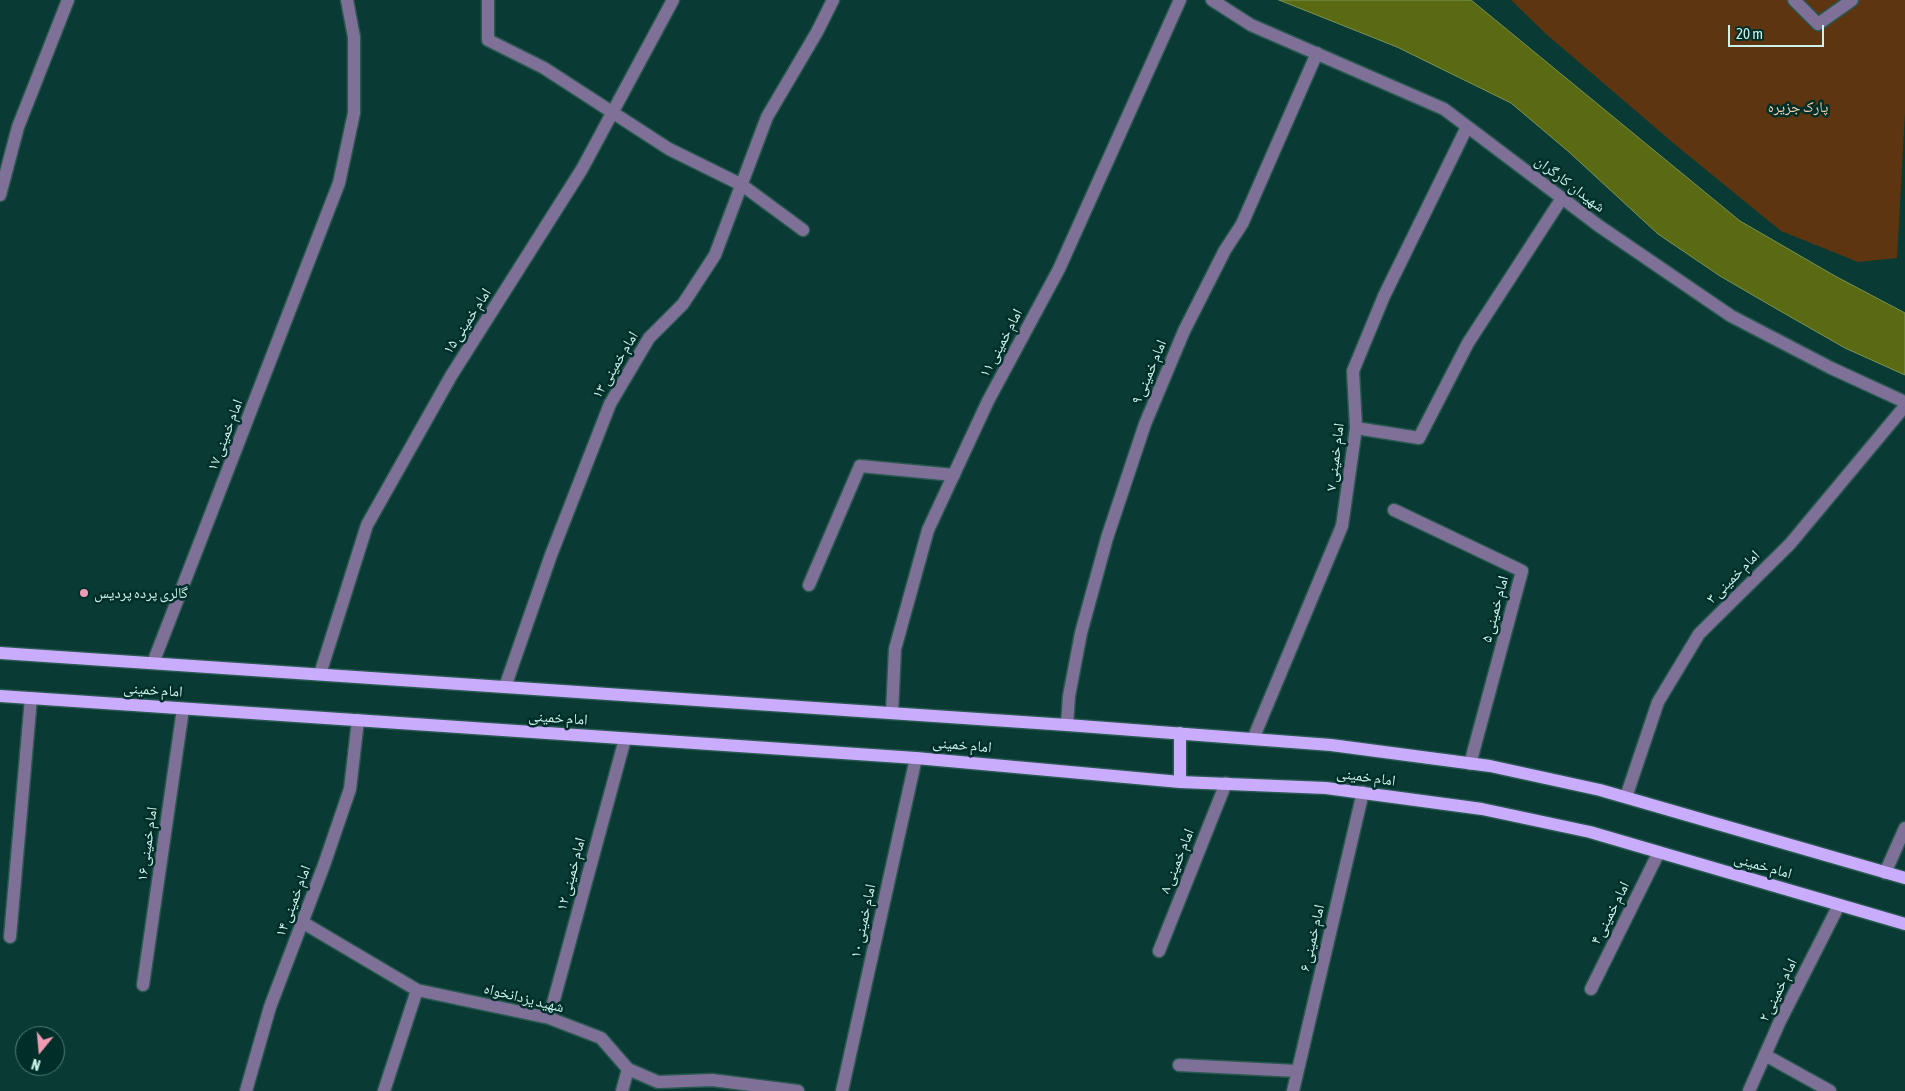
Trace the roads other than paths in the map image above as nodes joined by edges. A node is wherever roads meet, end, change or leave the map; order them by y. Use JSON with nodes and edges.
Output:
{"nodes":[{"id":1,"x":68,"y":0,"type":"edge"},
{"id":2,"x":347,"y":0,"type":"edge"},
{"id":3,"x":488,"y":0,"type":"edge"},
{"id":4,"x":673,"y":0,"type":"edge"},
{"id":5,"x":833,"y":0,"type":"edge"},
{"id":6,"x":1180,"y":0,"type":"edge"},
{"id":7,"x":1212,"y":0,"type":"edge"},
{"id":8,"x":1794,"y":0,"type":"edge"},
{"id":9,"x":1849,"y":2,"type":"edge"},
{"id":10,"x":1317,"y":53,"type":"junction"},
{"id":11,"x":613,"y":112,"type":"junction"},
{"id":12,"x":1467,"y":126,"type":"junction"},
{"id":13,"x":742,"y":184,"type":"junction"},
{"id":14,"x":0,"y":195,"type":"edge"},
{"id":15,"x":1562,"y":198,"type":"junction"},
{"id":16,"x":803,"y":230,"type":"dead end"},
{"id":17,"x":1905,"y":404,"type":"edge"},
{"id":18,"x":1356,"y":428,"type":"junction"},
{"id":19,"x":954,"y":474,"type":"junction"},
{"id":20,"x":1394,"y":510,"type":"dead end"},
{"id":21,"x":809,"y":585,"type":"dead end"},
{"id":22,"x":0,"y":653,"type":"edge"},
{"id":23,"x":153,"y":663,"type":"junction"},
{"id":24,"x":320,"y":674,"type":"junction"},
{"id":25,"x":504,"y":687,"type":"junction"},
{"id":26,"x":0,"y":696,"type":"edge"},
{"id":27,"x":31,"y":698,"type":"junction"},
{"id":28,"x":183,"y":709,"type":"junction"},
{"id":29,"x":892,"y":713,"type":"junction"},
{"id":30,"x":358,"y":720,"type":"junction"},
{"id":31,"x":1067,"y":724,"type":"junction"},
{"id":32,"x":1180,"y":733,"type":"junction"},
{"id":33,"x":625,"y":739,"type":"junction"},
{"id":34,"x":1254,"y":739,"type":"junction"},
{"id":35,"x":916,"y":758,"type":"junction"},
{"id":36,"x":1470,"y":764,"type":"junction"},
{"id":37,"x":1180,"y":782,"type":"junction"},
{"id":38,"x":1226,"y":783,"type":"junction"},
{"id":39,"x":1363,"y":792,"type":"junction"},
{"id":40,"x":1626,"y":797,"type":"junction"},
{"id":41,"x":1905,"y":828,"type":"edge"},
{"id":42,"x":1659,"y":852,"type":"junction"},
{"id":43,"x":1885,"y":873,"type":"junction"},
{"id":44,"x":1905,"y":878,"type":"edge"},
{"id":45,"x":1839,"y":905,"type":"junction"},
{"id":46,"x":302,"y":922,"type":"junction"},
{"id":47,"x":1905,"y":924,"type":"edge"},
{"id":48,"x":10,"y":938,"type":"dead end"},
{"id":49,"x":1159,"y":951,"type":"dead end"},
{"id":50,"x":143,"y":985,"type":"dead end"},
{"id":51,"x":1591,"y":989,"type":"dead end"},
{"id":52,"x":417,"y":990,"type":"junction"},
{"id":53,"x":549,"y":1018,"type":"junction"},
{"id":54,"x":1765,"y":1054,"type":"junction"},
{"id":55,"x":1179,"y":1065,"type":"dead end"},
{"id":56,"x":628,"y":1068,"type":"junction"},
{"id":57,"x":1297,"y":1071,"type":"junction"},
{"id":58,"x":246,"y":1091,"type":"edge"},
{"id":59,"x":384,"y":1091,"type":"edge"},
{"id":60,"x":622,"y":1091,"type":"edge"},
{"id":61,"x":798,"y":1091,"type":"edge"},
{"id":62,"x":842,"y":1091,"type":"edge"},
{"id":63,"x":1292,"y":1091,"type":"edge"},
{"id":64,"x":1749,"y":1091,"type":"edge"},
{"id":65,"x":1830,"y":1091,"type":"edge"}],
"edges":[{"from":1,"to":14,"type":"street"},
{"from":2,"to":23,"type":"street","name":"امام خمینی ۱۷"},
{"from":3,"to":11,"type":"street"},
{"from":4,"to":11,"type":"street","name":"امام خمینی ۱۵"},
{"from":5,"to":13,"type":"street","name":"امام خمینی ۱۳"},
{"from":6,"to":19,"type":"street","name":"امام خمینی ۱۱"},
{"from":7,"to":10,"type":"street","name":"شهیدان کارگران"},
{"from":8,"to":9,"type":"street"},
{"from":10,"to":12,"type":"street","name":"شهیدان کارگران"},
{"from":10,"to":31,"type":"street","name":"امام خمینی ۹"},
{"from":11,"to":13,"type":"street"},
{"from":11,"to":24,"type":"street","name":"امام خمینی ۱۵"},
{"from":12,"to":15,"type":"street","name":"شهیدان کارگران"},
{"from":12,"to":18,"type":"street","name":"امام خمینی ۷"},
{"from":13,"to":16,"type":"street"},
{"from":13,"to":25,"type":"street","name":"امام خمینی ۱۳"},
{"from":15,"to":17,"type":"street","name":"شهیدان کارگران"},
{"from":15,"to":18,"type":"street"},
{"from":17,"to":40,"type":"street","name":"امام خمینی ۳"},
{"from":18,"to":34,"type":"street","name":"امام خمینی ۷"},
{"from":19,"to":21,"type":"street"},
{"from":19,"to":29,"type":"street","name":"امام خمینی ۱۱"},
{"from":20,"to":36,"type":"street","name":"امام خمینی ۵"},
{"from":22,"to":23,"type":"main road","name":"امام خمینی"},
{"from":23,"to":24,"type":"main road","name":"امام خمینی"},
{"from":24,"to":25,"type":"main road","name":"امام خمینی"},
{"from":25,"to":29,"type":"main road","name":"امام خمینی"},
{"from":26,"to":27,"type":"main road","name":"امام خمینی"},
{"from":27,"to":28,"type":"main road","name":"امام خمینی"},
{"from":27,"to":48,"type":"street"},
{"from":28,"to":30,"type":"main road","name":"امام خمینی"},
{"from":28,"to":50,"type":"street","name":"امام خمینی ۱۶"},
{"from":29,"to":31,"type":"main road","name":"امام خمینی"},
{"from":30,"to":33,"type":"main road","name":"امام خمینی"},
{"from":30,"to":46,"type":"street","name":"امام خمینی ۱۴"},
{"from":31,"to":32,"type":"main road","name":"امام خمینی"},
{"from":32,"to":34,"type":"main road","name":"امام خمینی"},
{"from":32,"to":37,"type":"main road"},
{"from":33,"to":35,"type":"main road","name":"امام خمینی"},
{"from":33,"to":53,"type":"street","name":"امام خمینی ۱۲"},
{"from":34,"to":36,"type":"main road","name":"امام خمینی"},
{"from":35,"to":37,"type":"main road","name":"امام خمینی"},
{"from":35,"to":62,"type":"street","name":"امام خمینی ۱۰"},
{"from":36,"to":40,"type":"main road","name":"امام خمینی"},
{"from":37,"to":38,"type":"main road","name":"امام خمینی"},
{"from":38,"to":39,"type":"main road","name":"امام خمینی"},
{"from":38,"to":49,"type":"street","name":"امام خمینی ۸"},
{"from":39,"to":42,"type":"main road","name":"امام خمینی"},
{"from":39,"to":57,"type":"street","name":"امام خمینی ۶"},
{"from":40,"to":43,"type":"main road","name":"امام خمینی"},
{"from":41,"to":43,"type":"street"},
{"from":42,"to":45,"type":"main road","name":"امام خمینی"},
{"from":42,"to":51,"type":"street","name":"امام خمینی ۴"},
{"from":43,"to":44,"type":"main road","name":"امام خمینی"},
{"from":45,"to":47,"type":"main road","name":"امام خمینی"},
{"from":45,"to":54,"type":"street","name":"امام خمینی ۲"},
{"from":46,"to":52,"type":"street","name":"شهید یزدانخواه"},
{"from":46,"to":58,"type":"street","name":"امام خمینی ۱۴"},
{"from":52,"to":53,"type":"street","name":"شهید یزدانخواه"},
{"from":52,"to":59,"type":"street"},
{"from":53,"to":56,"type":"street","name":"شهید یزدانخواه"},
{"from":54,"to":64,"type":"street","name":"امام خمینی ۲"},
{"from":54,"to":65,"type":"street"},
{"from":55,"to":57,"type":"street"},
{"from":56,"to":60,"type":"street"},
{"from":56,"to":61,"type":"street","name":"شهید یزدانخواه"},
{"from":57,"to":63,"type":"street","name":"امام خمینی ۶"}]}
